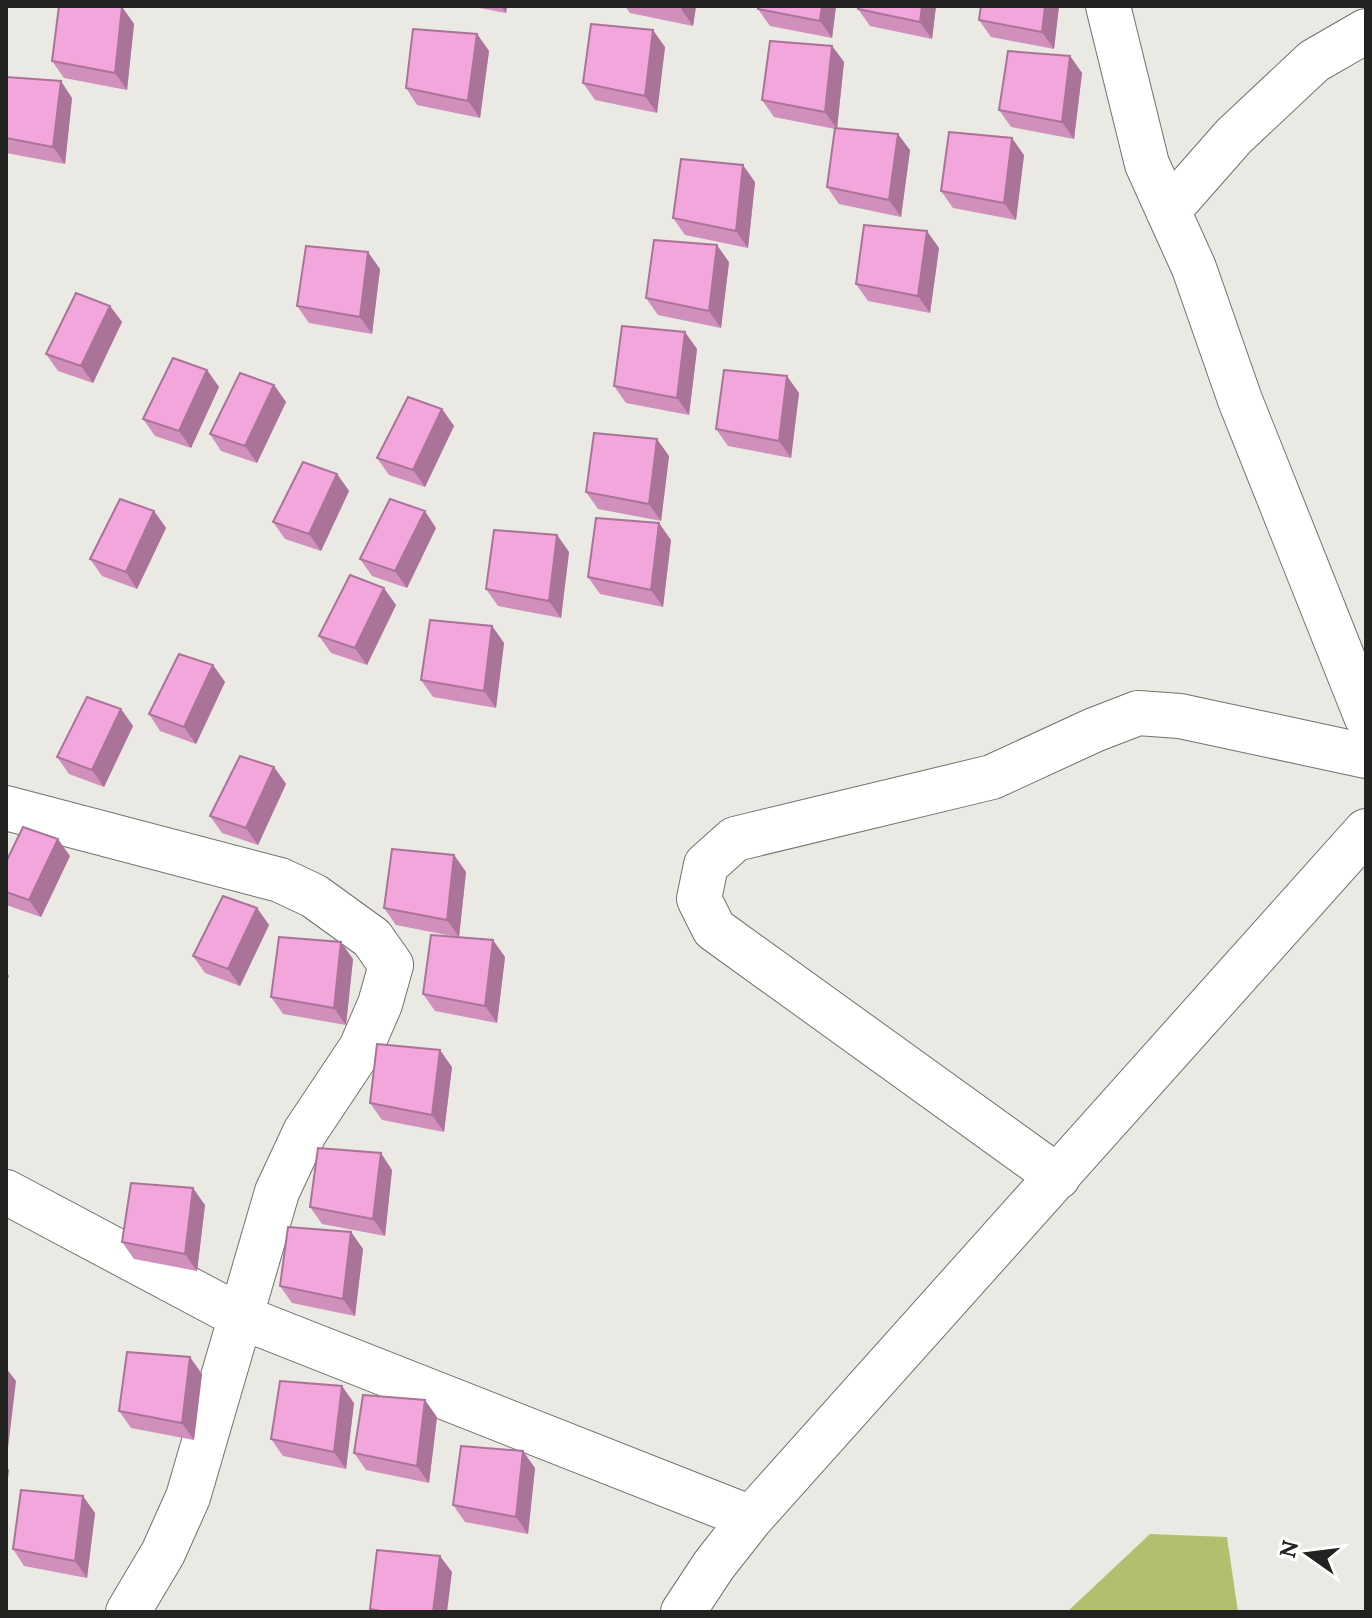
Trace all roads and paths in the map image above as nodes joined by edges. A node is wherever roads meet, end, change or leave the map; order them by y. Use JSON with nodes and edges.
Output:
{"nodes":[{"id":1,"x":1108,"y":6,"type":"edge"},
{"id":2,"x":1366,"y":31,"type":"edge"},
{"id":3,"x":1168,"y":211,"type":"junction"},
{"id":4,"x":1366,"y":716,"type":"edge"},
{"id":5,"x":1366,"y":756,"type":"edge"},
{"id":6,"x":6,"y":808,"type":"edge"},
{"id":7,"x":1366,"y":831,"type":"edge"},
{"id":8,"x":1058,"y":1177,"type":"junction"},
{"id":9,"x":6,"y":1192,"type":"edge"},
{"id":10,"x":241,"y":1317,"type":"junction"},
{"id":11,"x":751,"y":1518,"type":"junction"},
{"id":12,"x":128,"y":1612,"type":"edge"},
{"id":13,"x":683,"y":1612,"type":"edge"}],
"edges":[{"from":1,"to":3,"type":"street"},
{"from":2,"to":3,"type":"street"},
{"from":3,"to":4,"type":"street"},
{"from":5,"to":8,"type":"street"},
{"from":6,"to":10,"type":"street"},
{"from":7,"to":8,"type":"street"},
{"from":8,"to":11,"type":"street"},
{"from":9,"to":10,"type":"street"},
{"from":10,"to":11,"type":"street"},
{"from":10,"to":12,"type":"street"},
{"from":11,"to":13,"type":"street"}]}
